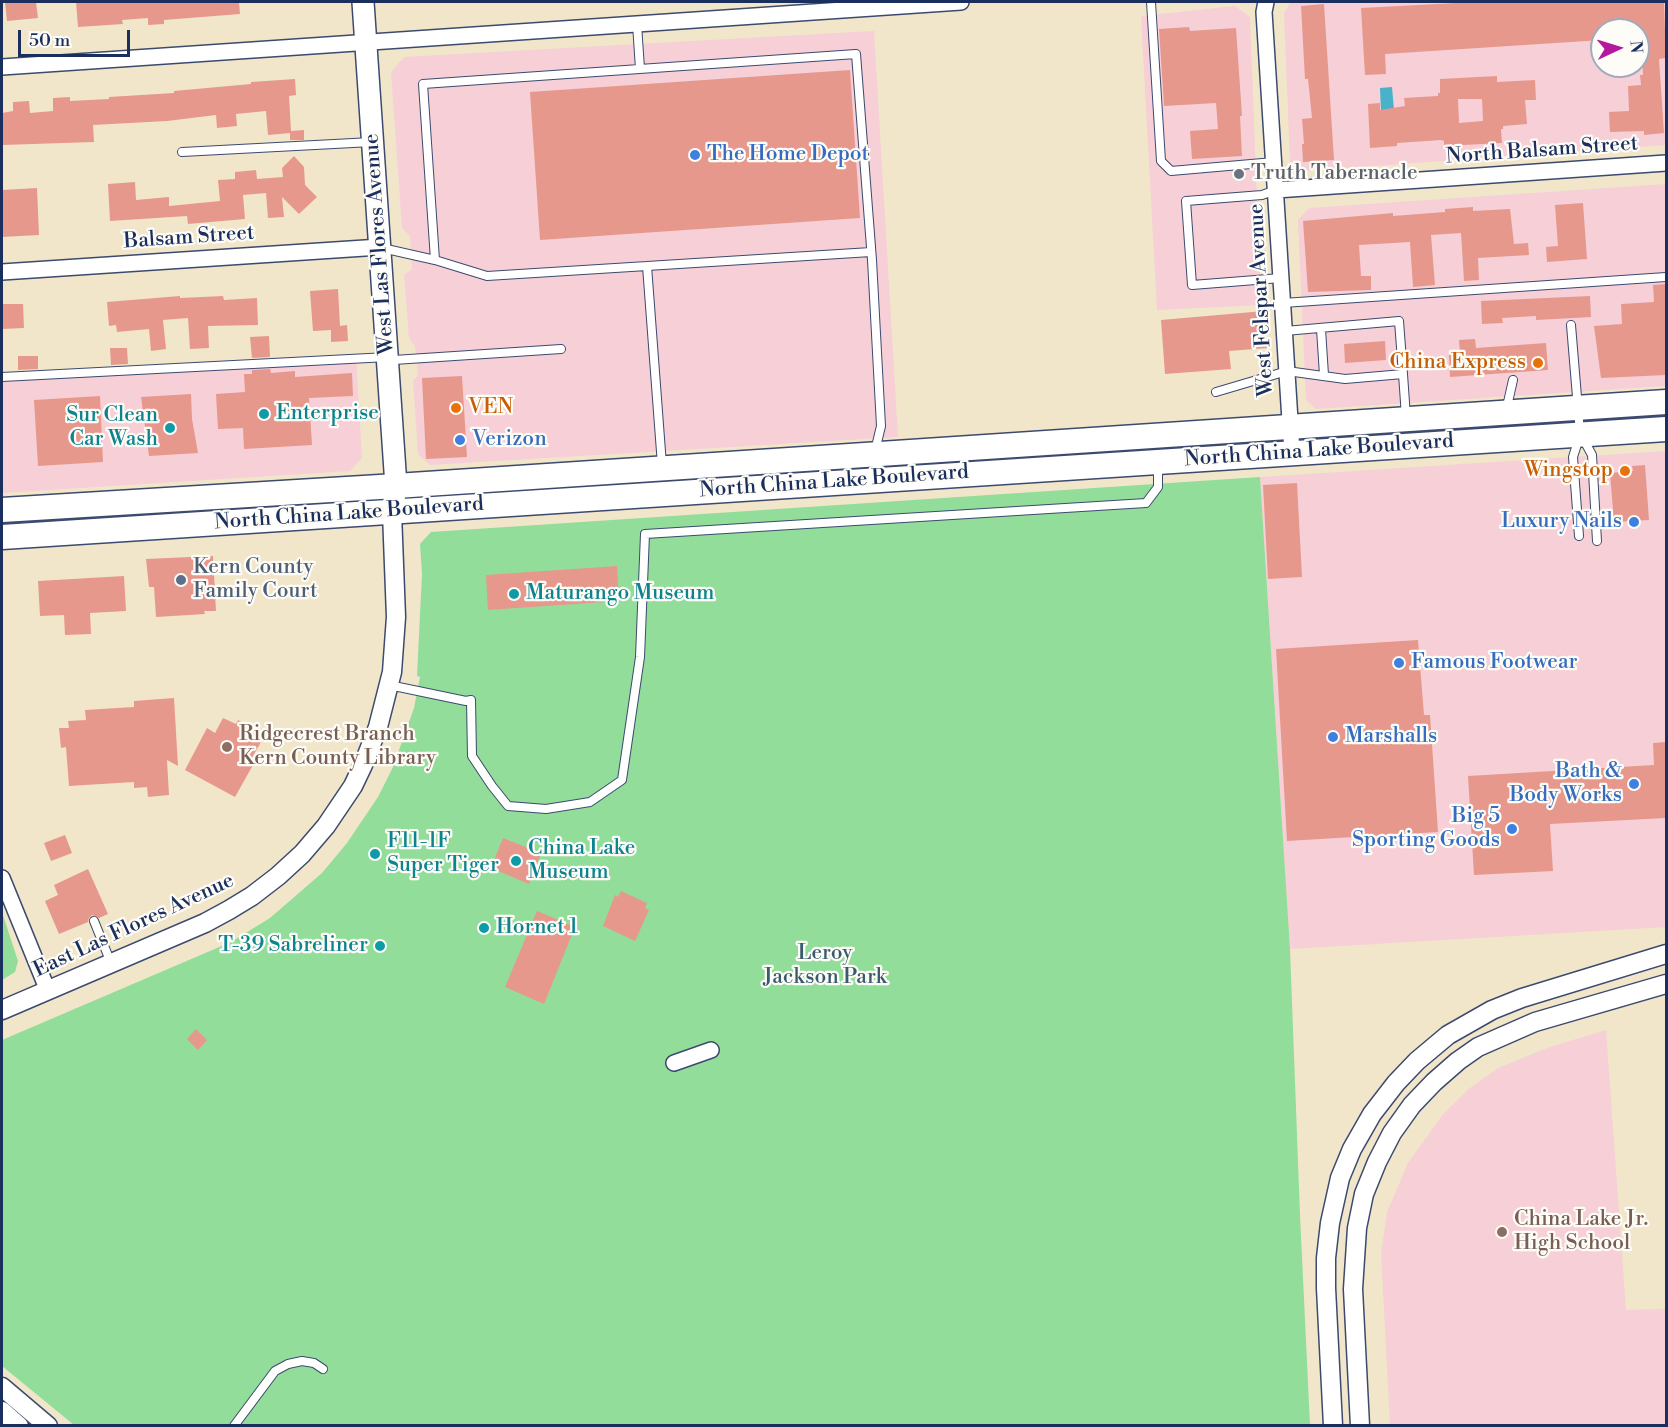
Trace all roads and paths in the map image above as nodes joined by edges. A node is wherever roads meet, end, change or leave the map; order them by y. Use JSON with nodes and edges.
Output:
{"nodes":[{"id":1,"x":363,"y":2,"type":"edge"},
{"id":2,"x":961,"y":2,"type":"edge"},
{"id":3,"x":1150,"y":2,"type":"edge"},
{"id":4,"x":1266,"y":2,"type":"edge"},
{"id":5,"x":637,"y":24,"type":"junction"},
{"id":6,"x":366,"y":41,"type":"junction"},
{"id":7,"x":2,"y":67,"type":"edge"},
{"id":8,"x":640,"y":69,"type":"junction"},
{"id":9,"x":373,"y":142,"type":"junction"},
{"id":10,"x":182,"y":152,"type":"dead end"},
{"id":11,"x":1274,"y":162,"type":"junction"},
{"id":12,"x":1666,"y":163,"type":"edge"},
{"id":13,"x":1276,"y":190,"type":"junction"},
{"id":14,"x":380,"y":247,"type":"junction"},
{"id":15,"x":871,"y":252,"type":"junction"},
{"id":16,"x":435,"y":260,"type":"junction"},
{"id":17,"x":647,"y":266,"type":"junction"},
{"id":18,"x":2,"y":272,"type":"edge"},
{"id":19,"x":1666,"y":277,"type":"edge"},
{"id":20,"x":1281,"y":278,"type":"junction"},
{"id":21,"x":1283,"y":303,"type":"junction"},
{"id":22,"x":1571,"y":325,"type":"dead end"},
{"id":23,"x":1321,"y":329,"type":"junction"},
{"id":24,"x":1285,"y":331,"type":"junction"},
{"id":25,"x":561,"y":350,"type":"dead end"},
{"id":26,"x":388,"y":357,"type":"junction"},
{"id":27,"x":1287,"y":371,"type":"junction"},
{"id":28,"x":1403,"y":374,"type":"junction"},
{"id":29,"x":1324,"y":375,"type":"junction"},
{"id":30,"x":2,"y":377,"type":"edge"},
{"id":31,"x":1512,"y":380,"type":"dead end"},
{"id":32,"x":1216,"y":392,"type":"dead end"},
{"id":33,"x":1666,"y":402,"type":"edge"},
{"id":34,"x":1578,"y":407,"type":"junction"},
{"id":35,"x":1506,"y":411,"type":"junction"},
{"id":36,"x":1406,"y":418,"type":"junction"},
{"id":37,"x":1291,"y":426,"type":"junction"},
{"id":38,"x":1666,"y":429,"type":"edge"},
{"id":39,"x":1580,"y":433,"type":"junction"},
{"id":40,"x":1292,"y":452,"type":"junction"},
{"id":41,"x":874,"y":453,"type":"junction"},
{"id":42,"x":1158,"y":461,"type":"junction"},
{"id":43,"x":662,"y":467,"type":"junction"},
{"id":44,"x":396,"y":486,"type":"junction"},
{"id":45,"x":748,"y":487,"type":"junction"},
{"id":46,"x":2,"y":510,"type":"edge"},
{"id":47,"x":392,"y":513,"type":"junction"},
{"id":48,"x":1579,"y":536,"type":"dead end"},
{"id":49,"x":2,"y":537,"type":"edge"},
{"id":50,"x":1597,"y":541,"type":"dead end"},
{"id":51,"x":389,"y":685,"type":"junction"},
{"id":52,"x":2,"y":878,"type":"edge"},
{"id":53,"x":94,"y":921,"type":"dead end"},
{"id":54,"x":1666,"y":954,"type":"edge"},
{"id":55,"x":111,"y":963,"type":"junction"},
{"id":56,"x":1666,"y":984,"type":"edge"},
{"id":57,"x":48,"y":991,"type":"junction"},
{"id":58,"x":2,"y":1010,"type":"edge"},
{"id":59,"x":711,"y":1050,"type":"dead end"},
{"id":60,"x":674,"y":1063,"type":"dead end"},
{"id":61,"x":323,"y":1369,"type":"dead end"},
{"id":62,"x":2,"y":1387,"type":"edge"},
{"id":63,"x":2,"y":1411,"type":"edge"},
{"id":64,"x":19,"y":1425,"type":"edge"},
{"id":65,"x":48,"y":1425,"type":"edge"},
{"id":66,"x":234,"y":1425,"type":"edge"},
{"id":67,"x":1333,"y":1425,"type":"edge"},
{"id":68,"x":1360,"y":1425,"type":"edge"}],
"edges":[{"from":1,"to":6,"type":"main road","name":"West Las Flores Avenue"},
{"from":2,"to":5,"type":"street"},
{"from":3,"to":11,"type":"lane"},
{"from":4,"to":11,"type":"street","name":"West Felspar Avenue"},
{"from":5,"to":6,"type":"street"},
{"from":5,"to":8,"type":"lane"},
{"from":6,"to":7,"type":"street"},
{"from":6,"to":9,"type":"main road","name":"West Las Flores Avenue"},
{"from":8,"to":15,"type":"lane"},
{"from":8,"to":16,"type":"lane"},
{"from":9,"to":10,"type":"lane"},
{"from":9,"to":14,"type":"main road","name":"West Las Flores Avenue"},
{"from":11,"to":13,"type":"street","name":"West Felspar Avenue"},
{"from":12,"to":13,"type":"street","name":"North Balsam Street"},
{"from":13,"to":20,"type":"street","name":"West Felspar Avenue"},
{"from":13,"to":20,"type":"lane"},
{"from":14,"to":16,"type":"lane"},
{"from":14,"to":18,"type":"street","name":"Balsam Street"},
{"from":14,"to":26,"type":"main road","name":"West Las Flores Avenue"},
{"from":15,"to":17,"type":"lane"},
{"from":15,"to":41,"type":"lane"},
{"from":16,"to":17,"type":"lane"},
{"from":17,"to":43,"type":"lane"},
{"from":19,"to":21,"type":"lane"},
{"from":20,"to":21,"type":"street","name":"West Felspar Avenue"},
{"from":21,"to":24,"type":"street","name":"West Felspar Avenue"},
{"from":22,"to":34,"type":"lane"},
{"from":23,"to":24,"type":"lane"},
{"from":23,"to":28,"type":"lane"},
{"from":23,"to":29,"type":"lane"},
{"from":24,"to":27,"type":"street","name":"West Felspar Avenue"},
{"from":25,"to":26,"type":"lane"},
{"from":26,"to":30,"type":"lane"},
{"from":26,"to":44,"type":"main road","name":"West Las Flores Avenue"},
{"from":27,"to":29,"type":"lane"},
{"from":27,"to":32,"type":"lane"},
{"from":27,"to":37,"type":"street","name":"West Felspar Avenue"},
{"from":28,"to":29,"type":"lane"},
{"from":28,"to":36,"type":"lane"},
{"from":31,"to":35,"type":"lane"},
{"from":33,"to":34,"type":"main road","name":"North China Lake Boulevard"},
{"from":34,"to":35,"type":"main road","name":"North China Lake Boulevard"},
{"from":34,"to":39,"type":"lane"},
{"from":35,"to":36,"type":"main road","name":"North China Lake Boulevard"},
{"from":36,"to":37,"type":"main road","name":"North China Lake Boulevard"},
{"from":37,"to":40,"type":"street","name":"West Felspar Avenue"},
{"from":37,"to":41,"type":"main road","name":"North China Lake Boulevard"},
{"from":38,"to":39,"type":"main road","name":"North China Lake Boulevard"},
{"from":39,"to":40,"type":"main road","name":"North China Lake Boulevard"},
{"from":39,"to":48,"type":"lane"},
{"from":39,"to":50,"type":"lane"},
{"from":40,"to":42,"type":"main road","name":"North China Lake Boulevard"},
{"from":41,"to":43,"type":"main road","name":"North China Lake Boulevard"},
{"from":41,"to":45,"type":"main road"},
{"from":42,"to":45,"type":"main road","name":"North China Lake Boulevard"},
{"from":42,"to":51,"type":"lane"},
{"from":43,"to":44,"type":"main road","name":"North China Lake Boulevard"},
{"from":44,"to":46,"type":"main road","name":"North China Lake Boulevard"},
{"from":44,"to":47,"type":"main road","name":"West Las Flores Avenue"},
{"from":45,"to":47,"type":"main road","name":"North China Lake Boulevard"},
{"from":47,"to":49,"type":"main road","name":"North China Lake Boulevard"},
{"from":47,"to":51,"type":"street","name":"East Las Flores Avenue"},
{"from":51,"to":55,"type":"street","name":"East Las Flores Avenue"},
{"from":52,"to":57,"type":"street"},
{"from":53,"to":55,"type":"lane"},
{"from":54,"to":67,"type":"street"},
{"from":55,"to":57,"type":"street","name":"East Las Flores Avenue"},
{"from":56,"to":68,"type":"street"},
{"from":57,"to":58,"type":"street","name":"East Las Flores Avenue"},
{"from":59,"to":60,"type":"street"},
{"from":61,"to":66,"type":"lane"},
{"from":62,"to":65,"type":"street"},
{"from":63,"to":64,"type":"street"}]}
